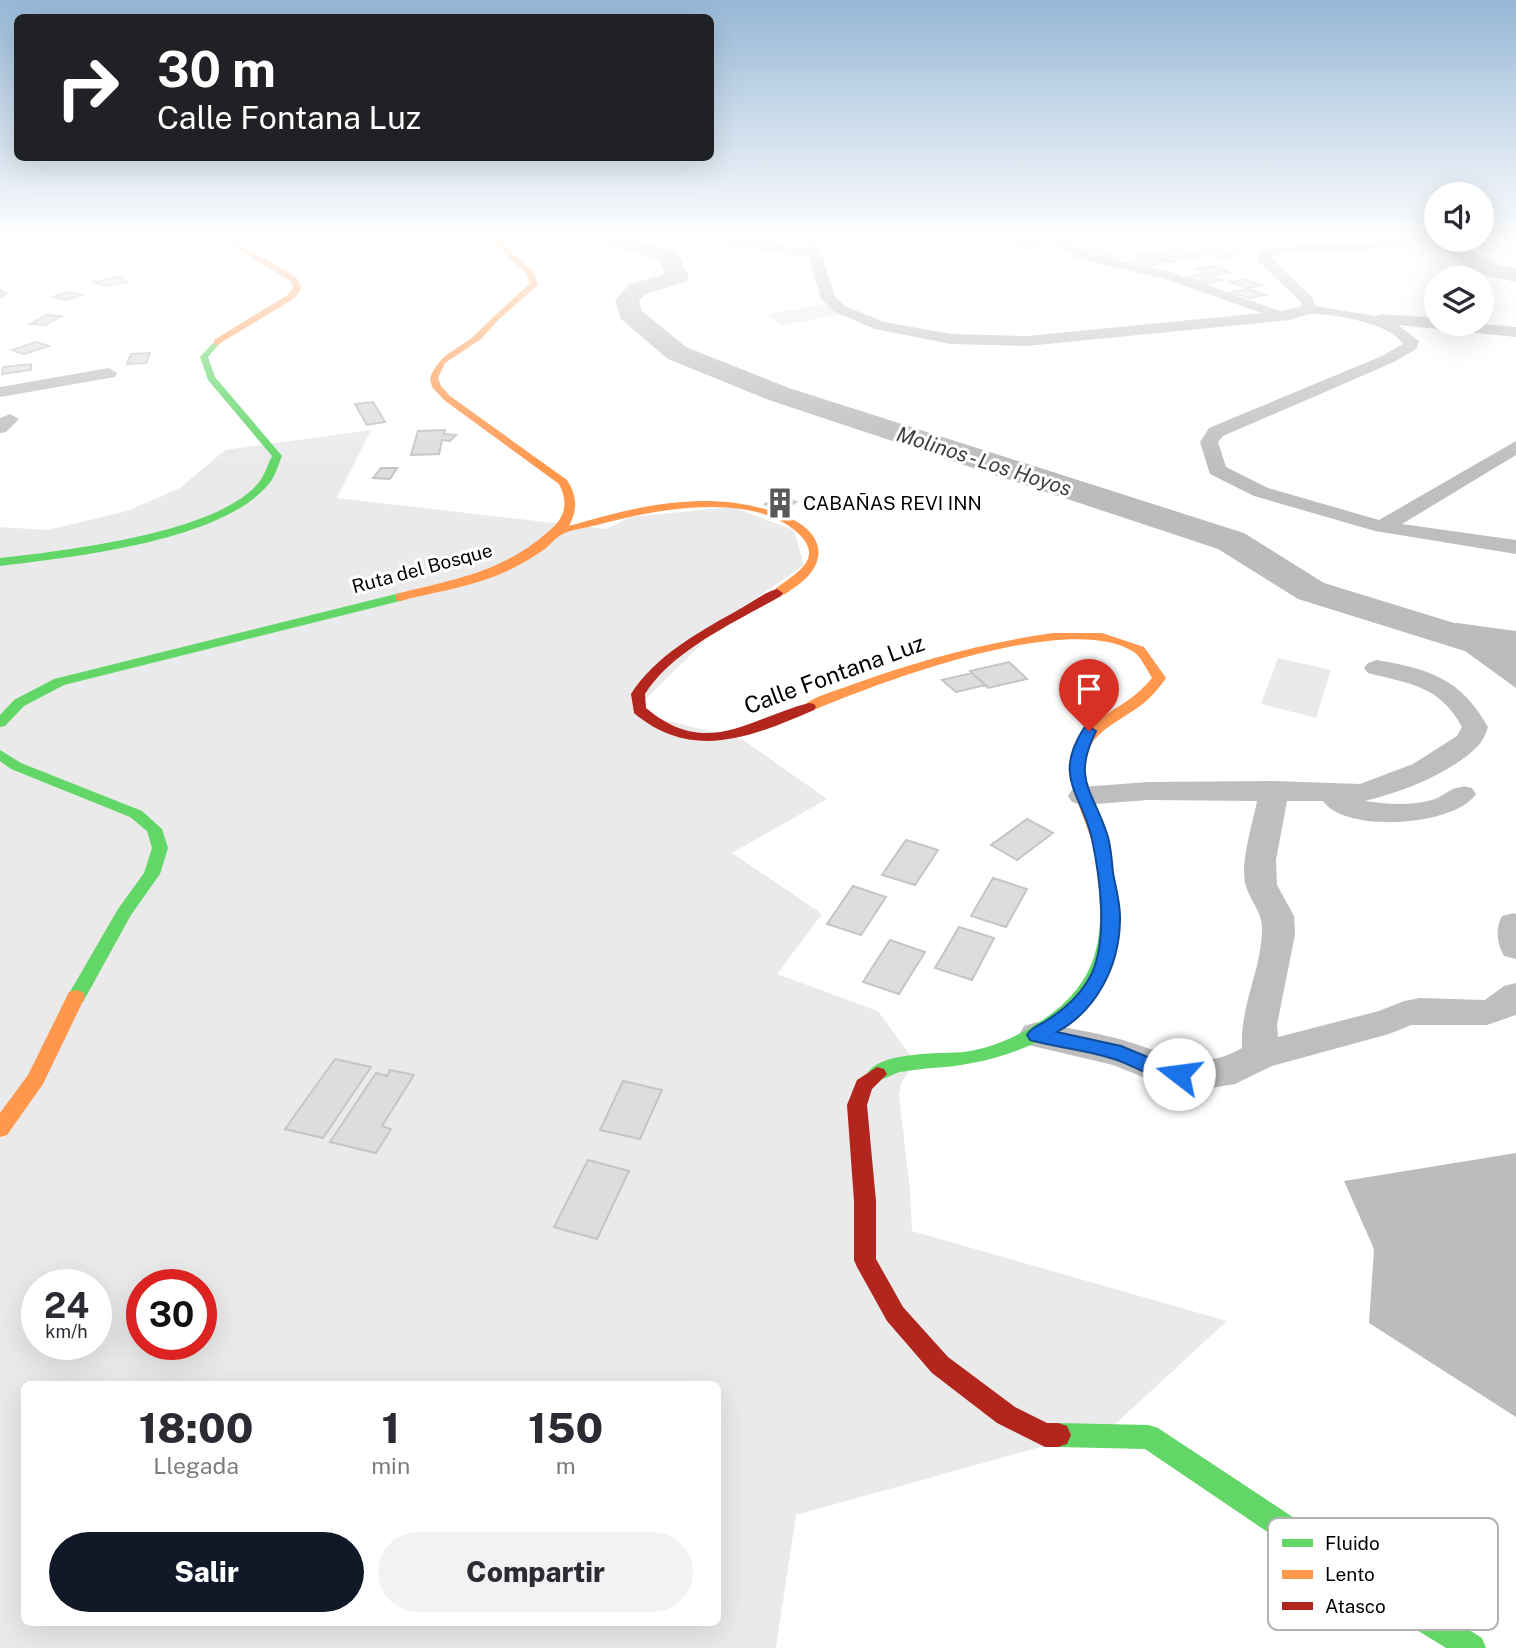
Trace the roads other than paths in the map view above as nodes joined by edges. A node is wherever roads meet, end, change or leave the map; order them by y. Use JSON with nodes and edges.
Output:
{"nodes":[{"id":1,"x":264,"y":313,"type":"edge"},
{"id":2,"x":502,"y":313,"type":"edge"},
{"id":3,"x":848,"y":313,"type":"edge"},
{"id":4,"x":1278,"y":313,"type":"edge"},
{"id":5,"x":1292,"y":313,"type":"edge"},
{"id":6,"x":1331,"y":313,"type":"edge"},
{"id":7,"x":1284,"y":315,"type":"junction"},
{"id":8,"x":1356,"y":317,"type":"junction"},
{"id":9,"x":1424,"y":322,"type":"edge"},
{"id":10,"x":1494,"y":330,"type":"edge"},
{"id":11,"x":1516,"y":332,"type":"edge"},
{"id":12,"x":109,"y":373,"type":"dead end"},
{"id":13,"x":0,"y":393,"type":"edge"},
{"id":14,"x":1516,"y":447,"type":"edge"},
{"id":15,"x":1382,"y":527,"type":"junction"},
{"id":16,"x":552,"y":534,"type":"junction"},
{"id":17,"x":1516,"y":547,"type":"edge"},
{"id":18,"x":0,"y":562,"type":"edge"},
{"id":19,"x":1377,"y":668,"type":"dead end"},
{"id":20,"x":0,"y":723,"type":"edge"},
{"id":21,"x":0,"y":754,"type":"edge"},
{"id":22,"x":1275,"y":790,"type":"junction"},
{"id":23,"x":1462,"y":794,"type":"dead end"},
{"id":24,"x":1332,"y":795,"type":"junction"},
{"id":25,"x":1082,"y":796,"type":"junction"},
{"id":26,"x":1516,"y":995,"type":"edge"},
{"id":27,"x":1037,"y":1035,"type":"junction"},
{"id":28,"x":1261,"y":1055,"type":"junction"},
{"id":29,"x":0,"y":1129,"type":"edge"},
{"id":30,"x":1270,"y":1518,"type":"edge"},
{"id":31,"x":1443,"y":1630,"type":"edge"},
{"id":32,"x":1472,"y":1648,"type":"edge"}],
"edges":[{"from":1,"to":18,"type":"street"},
{"from":2,"to":16,"type":"street","name":"Ruta del Bosque"},
{"from":3,"to":7,"type":"street"},
{"from":4,"to":7,"type":"street"},
{"from":5,"to":7,"type":"street"},
{"from":6,"to":8,"type":"street"},
{"from":8,"to":9,"type":"street"},
{"from":8,"to":15,"type":"street"},
{"from":10,"to":11,"type":"street"},
{"from":12,"to":13,"type":"street"},
{"from":14,"to":15,"type":"street"},
{"from":15,"to":17,"type":"street"},
{"from":16,"to":20,"type":"street","name":"Ruta del Bosque"},
{"from":16,"to":25,"type":"street","name":"Calle Fontana Luz"},
{"from":19,"to":24,"type":"street"},
{"from":21,"to":29,"type":"street"},
{"from":22,"to":24,"type":"street"},
{"from":22,"to":25,"type":"street"},
{"from":22,"to":28,"type":"street"},
{"from":23,"to":24,"type":"street"},
{"from":25,"to":27,"type":"street","name":"Calle Fontana Luz"},
{"from":26,"to":28,"type":"street"},
{"from":27,"to":28,"type":"street"},
{"from":27,"to":30,"type":"street","name":"Calle Fontana Luz"},
{"from":31,"to":32,"type":"street","name":"Calle Fontana Luz"}]}
